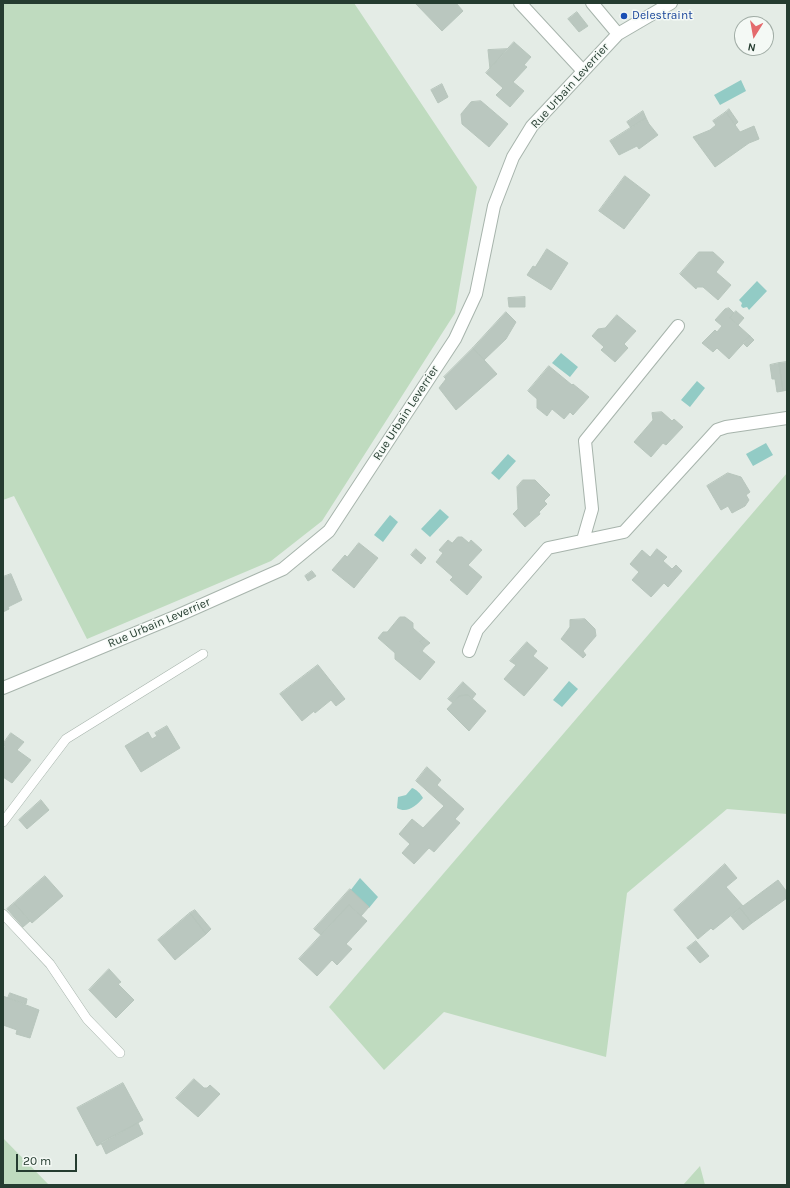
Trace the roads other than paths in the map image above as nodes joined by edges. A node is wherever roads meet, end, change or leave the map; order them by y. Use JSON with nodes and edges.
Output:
{"nodes":[{"id":1,"x":520,"y":3,"type":"edge"},
{"id":2,"x":592,"y":3,"type":"edge"},
{"id":3,"x":671,"y":3,"type":"edge"},
{"id":4,"x":618,"y":34,"type":"junction"},
{"id":5,"x":583,"y":70,"type":"junction"},
{"id":6,"x":678,"y":326,"type":"dead end"},
{"id":7,"x":787,"y":418,"type":"edge"},
{"id":8,"x":583,"y":540,"type":"junction"},
{"id":9,"x":468,"y":651,"type":"dead end"},
{"id":10,"x":203,"y":654,"type":"dead end"},
{"id":11,"x":3,"y":688,"type":"edge"},
{"id":12,"x":3,"y":822,"type":"edge"},
{"id":13,"x":3,"y":914,"type":"edge"},
{"id":14,"x":120,"y":1052,"type":"dead end"}],
"edges":[{"from":1,"to":5,"type":"street"},
{"from":2,"to":4,"type":"street"},
{"from":3,"to":4,"type":"street","name":"Rue Urbain Leverrier"},
{"from":4,"to":5,"type":"street","name":"Rue Urbain Leverrier"},
{"from":5,"to":11,"type":"street","name":"Rue Urbain Leverrier"},
{"from":6,"to":8,"type":"street"},
{"from":7,"to":8,"type":"street"},
{"from":8,"to":9,"type":"street"},
{"from":10,"to":12,"type":"lane"},
{"from":13,"to":14,"type":"lane"}]}
